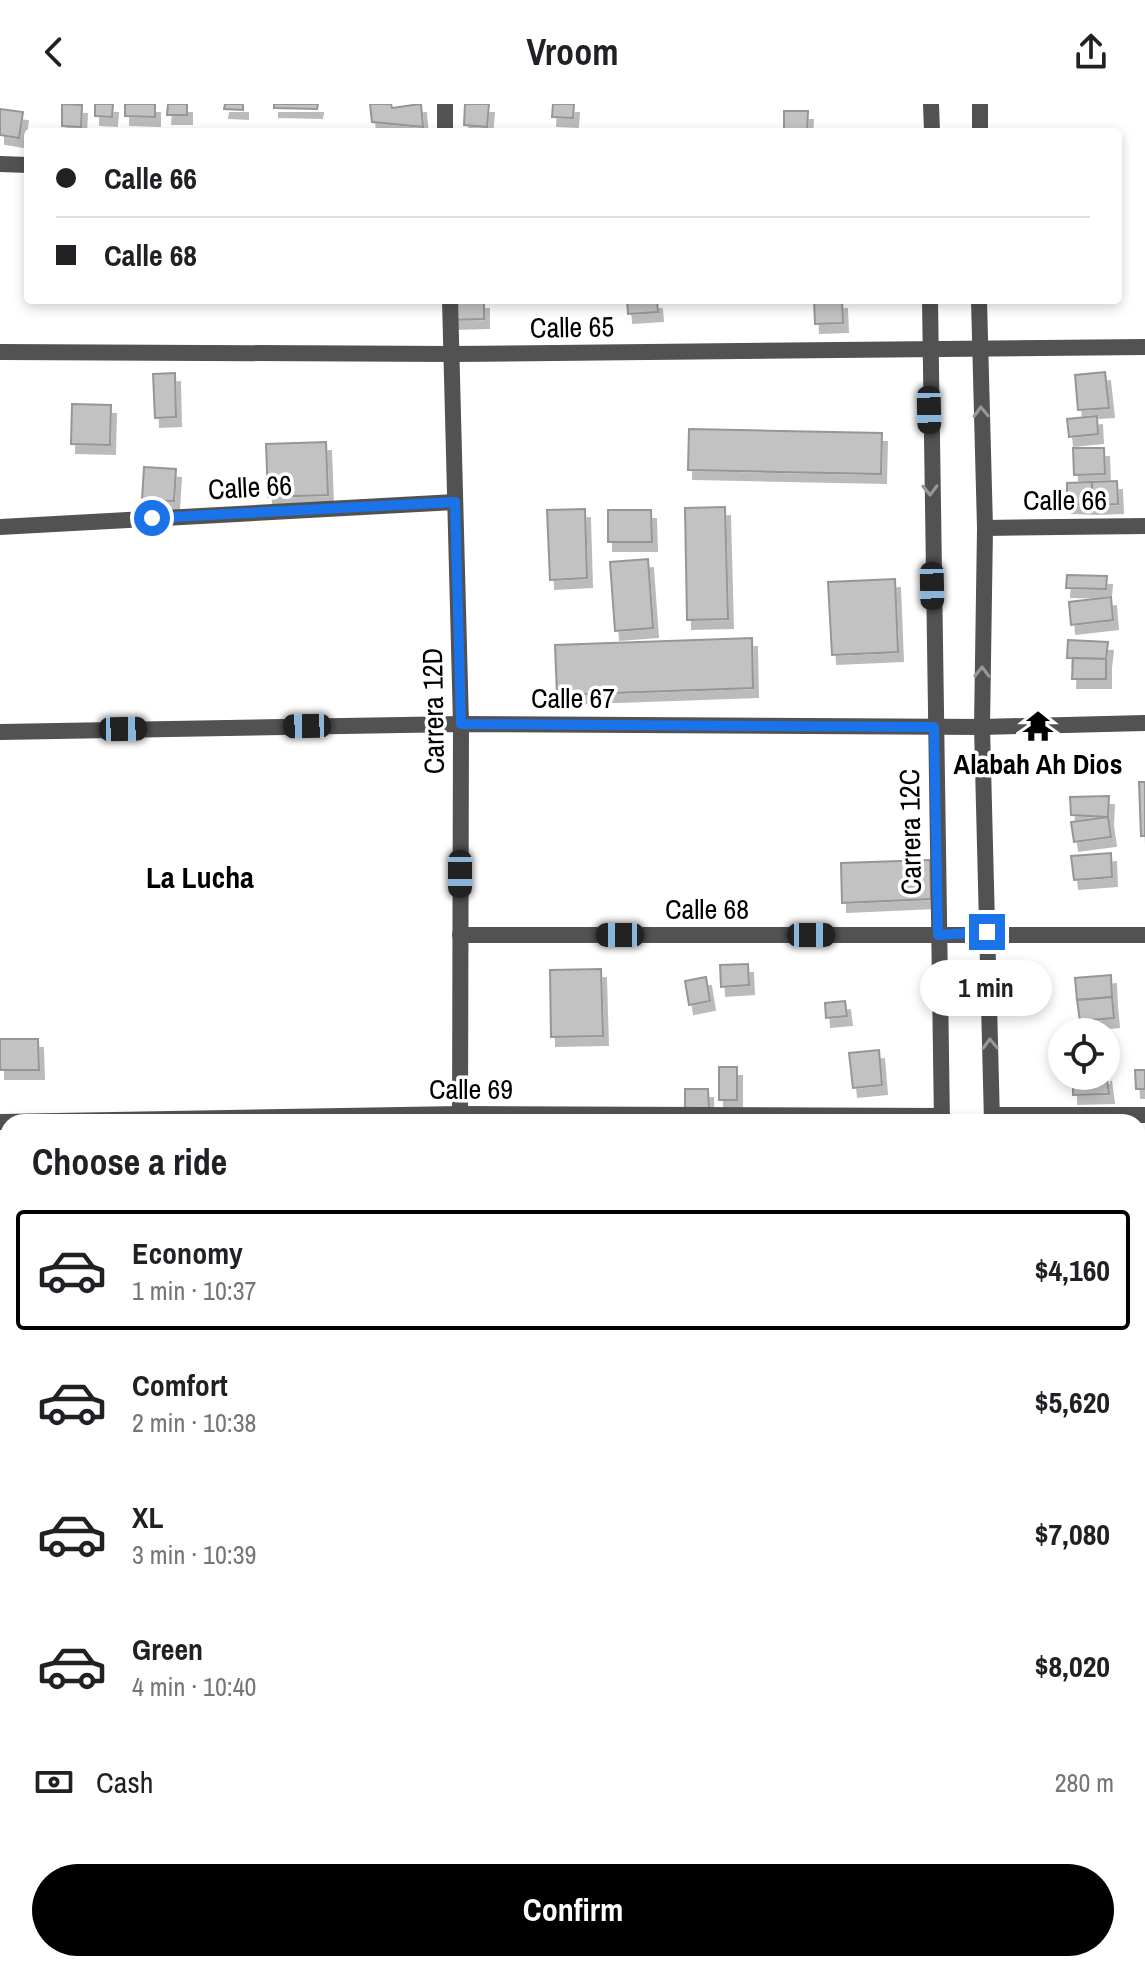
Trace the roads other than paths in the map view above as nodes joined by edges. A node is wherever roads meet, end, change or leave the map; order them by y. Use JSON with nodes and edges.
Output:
{"nodes":[{"id":1,"x":445,"y":104,"type":"edge"},
{"id":2,"x":931,"y":104,"type":"edge"},
{"id":3,"x":980,"y":104,"type":"edge"},
{"id":4,"x":445,"y":128,"type":"edge"},
{"id":5,"x":932,"y":128,"type":"edge"},
{"id":6,"x":980,"y":128,"type":"edge"},
{"id":7,"x":0,"y":164,"type":"edge"},
{"id":8,"x":24,"y":165,"type":"edge"},
{"id":9,"x":450,"y":304,"type":"edge"},
{"id":10,"x":930,"y":304,"type":"edge"},
{"id":11,"x":979,"y":304,"type":"edge"},
{"id":12,"x":1145,"y":347,"type":"edge"},
{"id":13,"x":929,"y":350,"type":"junction"},
{"id":14,"x":979,"y":350,"type":"junction"},
{"id":15,"x":0,"y":352,"type":"edge"},
{"id":16,"x":452,"y":354,"type":"junction"},
{"id":17,"x":455,"y":502,"type":"junction"},
{"id":18,"x":1145,"y":526,"type":"edge"},
{"id":19,"x":0,"y":527,"type":"edge"},
{"id":20,"x":985,"y":528,"type":"junction"},
{"id":21,"x":1145,"y":723,"type":"edge"},
{"id":22,"x":461,"y":724,"type":"junction"},
{"id":23,"x":934,"y":727,"type":"junction"},
{"id":24,"x":982,"y":727,"type":"junction"},
{"id":25,"x":0,"y":732,"type":"edge"},
{"id":26,"x":987,"y":932,"type":"junction"},
{"id":27,"x":460,"y":935,"type":"junction"},
{"id":28,"x":938,"y":935,"type":"junction"},
{"id":29,"x":1145,"y":935,"type":"edge"},
{"id":30,"x":460,"y":1114,"type":"edge"},
{"id":31,"x":942,"y":1114,"type":"edge"},
{"id":32,"x":992,"y":1114,"type":"edge"}],
"edges":[{"from":1,"to":4,"type":"street"},
{"from":2,"to":5,"type":"street"},
{"from":3,"to":6,"type":"street"},
{"from":7,"to":8,"type":"street"},
{"from":9,"to":16,"type":"street","name":"Carrera 12D"},
{"from":10,"to":13,"type":"street","name":"Carrera 12C"},
{"from":11,"to":14,"type":"street"},
{"from":12,"to":14,"type":"street","name":"Calle 65"},
{"from":13,"to":14,"type":"street","name":"Calle 65"},
{"from":13,"to":16,"type":"street","name":"Calle 65"},
{"from":13,"to":23,"type":"street","name":"Carrera 12C","one_way":true},
{"from":20,"to":14,"type":"street","one_way":true},
{"from":15,"to":16,"type":"street","name":"Calle 65"},
{"from":16,"to":17,"type":"street","name":"Carrera 12D"},
{"from":17,"to":19,"type":"street","name":"Calle 66"},
{"from":17,"to":22,"type":"street","name":"Carrera 12D"},
{"from":18,"to":20,"type":"street","name":"Calle 66"},
{"from":24,"to":20,"type":"street","one_way":true},
{"from":21,"to":24,"type":"street","name":"Calle 67"},
{"from":22,"to":23,"type":"street","name":"Calle 67"},
{"from":22,"to":25,"type":"street","name":"Calle 67"},
{"from":22,"to":27,"type":"street","name":"Carrera 12D"},
{"from":23,"to":24,"type":"street","name":"Calle 67"},
{"from":23,"to":28,"type":"street","name":"Carrera 12C"},
{"from":24,"to":26,"type":"street"},
{"from":26,"to":28,"type":"street","name":"Calle 68"},
{"from":26,"to":29,"type":"street","name":"Calle 68"},
{"from":32,"to":26,"type":"street","one_way":true},
{"from":27,"to":28,"type":"street","name":"Calle 68"},
{"from":27,"to":30,"type":"street","name":"Carrera 12D"},
{"from":28,"to":31,"type":"street","name":"Carrera 12C"}]}
